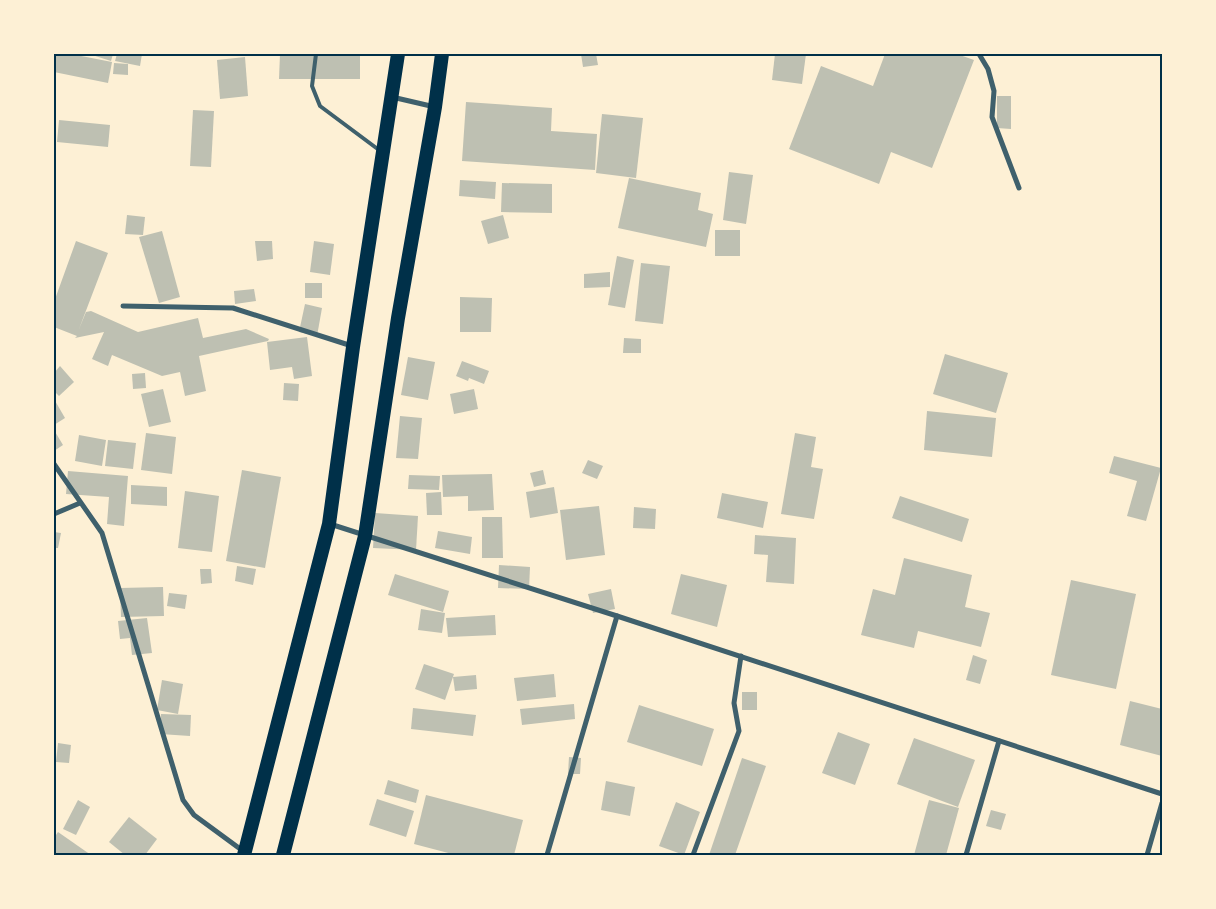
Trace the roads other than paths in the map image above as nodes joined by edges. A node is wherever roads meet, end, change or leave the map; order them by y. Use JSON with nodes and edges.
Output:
{"nodes":[{"id":1,"x":316,"y":54,"type":"edge"},
{"id":2,"x":398,"y":54,"type":"edge"},
{"id":3,"x":442,"y":54,"type":"edge"},
{"id":4,"x":979,"y":54,"type":"edge"},
{"id":5,"x":392,"y":97,"type":"junction"},
{"id":6,"x":435,"y":107,"type":"junction"},
{"id":7,"x":383,"y":153,"type":"junction"},
{"id":8,"x":1019,"y":188,"type":"dead end"},
{"id":9,"x":123,"y":306,"type":"dead end"},
{"id":10,"x":352,"y":346,"type":"junction"},
{"id":11,"x":54,"y":464,"type":"edge"},
{"id":12,"x":80,"y":503,"type":"junction"},
{"id":13,"x":54,"y":514,"type":"edge"},
{"id":14,"x":329,"y":524,"type":"junction"},
{"id":15,"x":365,"y":536,"type":"junction"},
{"id":16,"x":618,"y":616,"type":"junction"},
{"id":17,"x":741,"y":656,"type":"junction"},
{"id":18,"x":999,"y":741,"type":"junction"},
{"id":19,"x":1162,"y":794,"type":"edge"},
{"id":20,"x":1162,"y":803,"type":"edge"},
{"id":21,"x":244,"y":854,"type":"edge"},
{"id":22,"x":283,"y":855,"type":"edge"},
{"id":23,"x":547,"y":855,"type":"edge"},
{"id":24,"x":693,"y":855,"type":"edge"},
{"id":25,"x":966,"y":855,"type":"edge"},
{"id":26,"x":1146,"y":855,"type":"edge"}],
"edges":[{"from":1,"to":7,"type":"lane"},
{"from":2,"to":5,"type":"highway"},
{"from":3,"to":6,"type":"highway"},
{"from":4,"to":8,"type":"street"},
{"from":5,"to":6,"type":"street"},
{"from":5,"to":7,"type":"highway"},
{"from":6,"to":15,"type":"highway"},
{"from":7,"to":10,"type":"highway"},
{"from":9,"to":10,"type":"street"},
{"from":10,"to":14,"type":"highway"},
{"from":11,"to":12,"type":"street"},
{"from":12,"to":13,"type":"street"},
{"from":12,"to":21,"type":"street"},
{"from":14,"to":15,"type":"street"},
{"from":14,"to":21,"type":"highway"},
{"from":15,"to":16,"type":"street"},
{"from":15,"to":22,"type":"highway"},
{"from":16,"to":17,"type":"street"},
{"from":16,"to":23,"type":"street"},
{"from":17,"to":18,"type":"street"},
{"from":17,"to":24,"type":"street"},
{"from":18,"to":19,"type":"street"},
{"from":18,"to":25,"type":"street"},
{"from":20,"to":26,"type":"street"}]}
